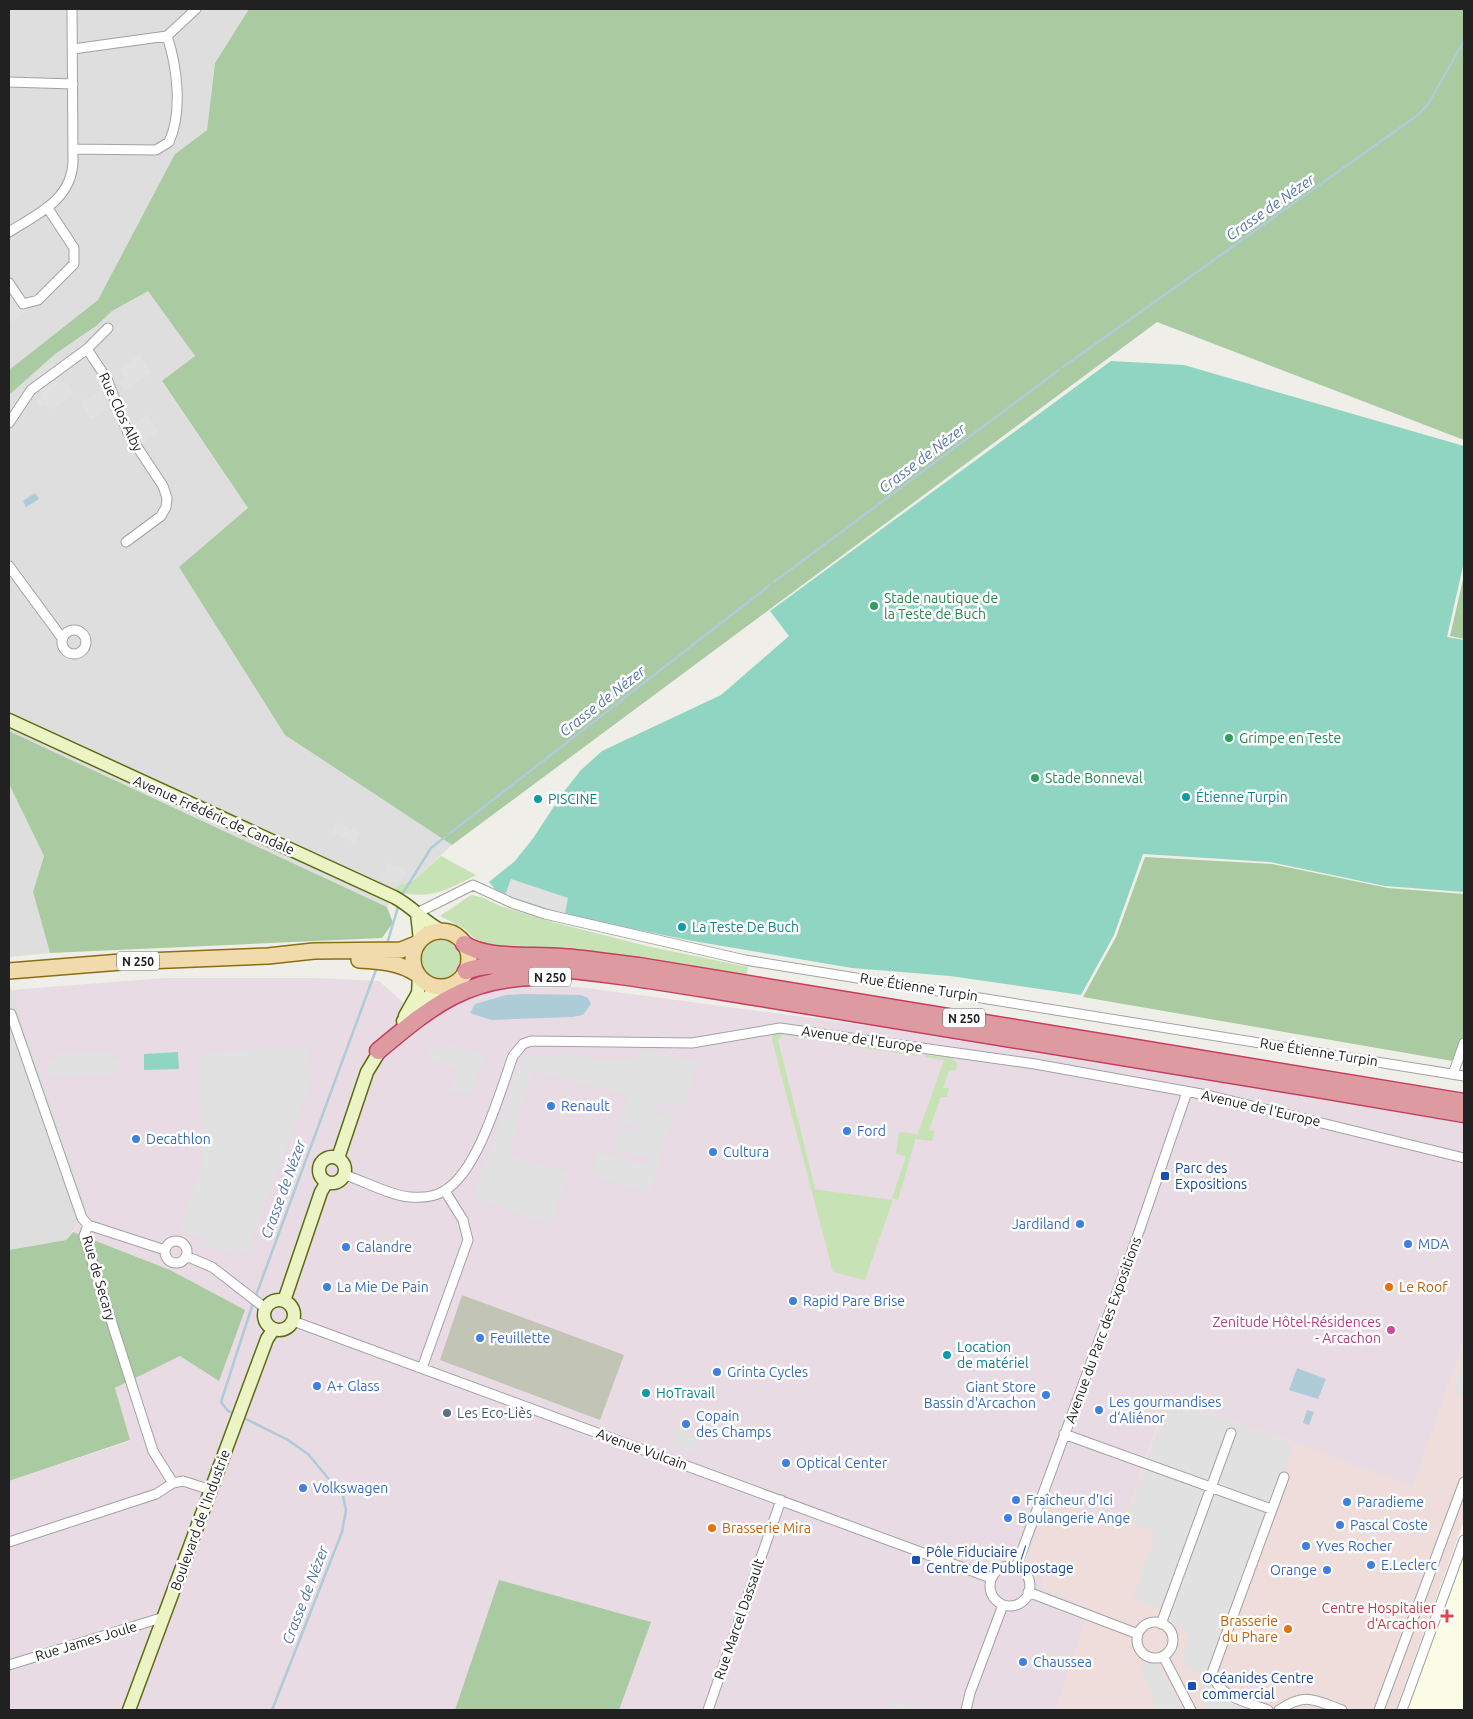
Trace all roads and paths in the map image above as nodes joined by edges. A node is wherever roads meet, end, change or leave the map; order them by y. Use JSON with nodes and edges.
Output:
{"nodes":[{"id":1,"x":72,"y":9,"type":"edge"},
{"id":2,"x":196,"y":9,"type":"edge"},
{"id":3,"x":168,"y":36,"type":"junction"},
{"id":4,"x":73,"y":49,"type":"junction"},
{"id":5,"x":9,"y":82,"type":"edge"},
{"id":6,"x":73,"y":84,"type":"junction"},
{"id":7,"x":73,"y":149,"type":"junction"},
{"id":8,"x":48,"y":207,"type":"junction"},
{"id":9,"x":9,"y":232,"type":"edge"},
{"id":10,"x":9,"y":283,"type":"edge"},
{"id":11,"x":108,"y":328,"type":"dead end"},
{"id":12,"x":87,"y":349,"type":"junction"},
{"id":13,"x":9,"y":423,"type":"edge"},
{"id":14,"x":126,"y":542,"type":"dead end"},
{"id":15,"x":9,"y":566,"type":"edge"},
{"id":16,"x":62,"y":638,"type":"dead end"},
{"id":17,"x":9,"y":720,"type":"edge"},
{"id":18,"x":417,"y":913,"type":"junction"},
{"id":19,"x":442,"y":931,"type":"junction"},
{"id":20,"x":418,"y":942,"type":"junction"},
{"id":21,"x":464,"y":944,"type":"junction"},
{"id":22,"x":268,"y":956,"type":"junction"},
{"id":23,"x":9,"y":971,"type":"edge"},
{"id":24,"x":466,"y":971,"type":"junction"},
{"id":25,"x":418,"y":976,"type":"junction"},
{"id":26,"x":445,"y":986,"type":"junction"},
{"id":27,"x":744,"y":995,"type":"junction"},
{"id":28,"x":11,"y":1014,"type":"dead end"},
{"id":29,"x":402,"y":1022,"type":"junction"},
{"id":30,"x":1464,"y":1043,"type":"edge"},
{"id":31,"x":378,"y":1052,"type":"junction"},
{"id":32,"x":1453,"y":1074,"type":"junction"},
{"id":33,"x":1464,"y":1076,"type":"edge"},
{"id":34,"x":1187,"y":1092,"type":"junction"},
{"id":35,"x":1464,"y":1102,"type":"edge"},
{"id":36,"x":1464,"y":1114,"type":"edge"},
{"id":37,"x":338,"y":1158,"type":"junction"},
{"id":38,"x":1464,"y":1158,"type":"edge"},
{"id":39,"x":345,"y":1175,"type":"junction"},
{"id":40,"x":327,"y":1182,"type":"junction"},
{"id":41,"x":445,"y":1191,"type":"junction"},
{"id":42,"x":88,"y":1225,"type":"junction"},
{"id":43,"x":165,"y":1250,"type":"junction"},
{"id":44,"x":186,"y":1256,"type":"junction"},
{"id":45,"x":284,"y":1301,"type":"junction"},
{"id":46,"x":258,"y":1302,"type":"junction"},
{"id":47,"x":293,"y":1321,"type":"junction"},
{"id":48,"x":273,"y":1330,"type":"junction"},
{"id":49,"x":422,"y":1368,"type":"junction"},
{"id":50,"x":1231,"y":1433,"type":"dead end"},
{"id":51,"x":1064,"y":1434,"type":"junction"},
{"id":52,"x":1284,"y":1477,"type":"dead end"},
{"id":53,"x":1464,"y":1482,"type":"edge"},
{"id":54,"x":173,"y":1483,"type":"junction"},
{"id":55,"x":1211,"y":1488,"type":"junction"},
{"id":56,"x":211,"y":1490,"type":"junction"},
{"id":57,"x":780,"y":1500,"type":"junction"},
{"id":58,"x":1272,"y":1509,"type":"junction"},
{"id":59,"x":1464,"y":1540,"type":"edge"},
{"id":60,"x":9,"y":1542,"type":"edge"},
{"id":61,"x":1016,"y":1567,"type":"junction"},
{"id":62,"x":991,"y":1578,"type":"junction"},
{"id":63,"x":1028,"y":1592,"type":"junction"},
{"id":64,"x":1003,"y":1604,"type":"junction"},
{"id":65,"x":164,"y":1618,"type":"junction"},
{"id":66,"x":1161,"y":1624,"type":"junction"},
{"id":67,"x":1138,"y":1634,"type":"junction"},
{"id":68,"x":1163,"y":1656,"type":"junction"},
{"id":69,"x":9,"y":1665,"type":"edge"},
{"id":70,"x":129,"y":1710,"type":"edge"},
{"id":71,"x":708,"y":1710,"type":"edge"},
{"id":72,"x":966,"y":1710,"type":"edge"},
{"id":73,"x":1191,"y":1710,"type":"edge"},
{"id":74,"x":1268,"y":1710,"type":"edge"},
{"id":75,"x":1279,"y":1710,"type":"edge"},
{"id":76,"x":1342,"y":1710,"type":"edge"},
{"id":77,"x":1379,"y":1710,"type":"edge"},
{"id":78,"x":1402,"y":1710,"type":"edge"}],
"edges":[{"from":1,"to":4,"type":"street"},
{"from":2,"to":3,"type":"street"},
{"from":3,"to":4,"type":"street"},
{"from":3,"to":7,"type":"street"},
{"from":4,"to":6,"type":"street"},
{"from":5,"to":6,"type":"street"},
{"from":6,"to":7,"type":"street"},
{"from":7,"to":8,"type":"street"},
{"from":8,"to":9,"type":"street"},
{"from":8,"to":10,"type":"street"},
{"from":11,"to":12,"type":"street"},
{"from":12,"to":13,"type":"street"},
{"from":12,"to":14,"type":"street","name":"Rue Clos Alby"},
{"from":15,"to":16,"type":"street"},
{"from":17,"to":18,"type":"street","name":"Avenue Frédéric de Candale"},
{"from":18,"to":19,"type":"street","name":"Avenue Frédéric de Candale"},
{"from":18,"to":20,"type":"street"},
{"from":18,"to":32,"type":"street","name":"Rue Étienne Turpin"},
{"from":19,"to":20,"type":"main road","number":"N 250"},
{"from":19,"to":21,"type":"main road","number":"N 250"},
{"from":20,"to":22,"type":"main road","number":"N 250"},
{"from":20,"to":25,"type":"main road"},
{"from":21,"to":24,"type":"main road"},
{"from":21,"to":35,"type":"highway","number":"N 250"},
{"from":22,"to":23,"type":"main road","number":"N 250"},
{"from":22,"to":25,"type":"main road","number":"N 250"},
{"from":24,"to":26,"type":"main road","number":"N 250"},
{"from":24,"to":27,"type":"highway","number":"N 250"},
{"from":25,"to":26,"type":"main road","number":"N 250"},
{"from":25,"to":29,"type":"street"},
{"from":26,"to":29,"type":"street"},
{"from":27,"to":31,"type":"highway","number":"N 250"},
{"from":27,"to":36,"type":"highway","number":"N 250"},
{"from":28,"to":42,"type":"street","name":"Rue de Secary"},
{"from":29,"to":31,"type":"street"},
{"from":30,"to":32,"type":"street"},
{"from":31,"to":37,"type":"street"},
{"from":32,"to":33,"type":"street","name":"Rue Étienne Turpin"},
{"from":34,"to":38,"type":"street","name":"Avenue de l'Europe"},
{"from":34,"to":41,"type":"street","name":"Avenue de l'Europe"},
{"from":34,"to":51,"type":"street","name":"Avenue du Parc des Expositions"},
{"from":37,"to":39,"type":"street"},
{"from":37,"to":40,"type":"street"},
{"from":39,"to":40,"type":"street"},
{"from":39,"to":41,"type":"street"},
{"from":40,"to":45,"type":"street"},
{"from":41,"to":49,"type":"street"},
{"from":42,"to":43,"type":"street"},
{"from":42,"to":54,"type":"street","name":"Rue de Secary"},
{"from":43,"to":44,"type":"street"},
{"from":43,"to":44,"type":"street"},
{"from":44,"to":46,"type":"street"},
{"from":45,"to":46,"type":"street"},
{"from":45,"to":47,"type":"street"},
{"from":46,"to":48,"type":"street"},
{"from":47,"to":48,"type":"street"},
{"from":47,"to":49,"type":"street","name":"Avenue Vulcain"},
{"from":48,"to":56,"type":"street","name":"Boulevard de l'Industrie"},
{"from":49,"to":57,"type":"street","name":"Avenue Vulcain"},
{"from":50,"to":55,"type":"street"},
{"from":51,"to":55,"type":"street"},
{"from":51,"to":61,"type":"street","name":"Avenue du Parc des Expositions"},
{"from":52,"to":58,"type":"street"},
{"from":53,"to":77,"type":"street"},
{"from":54,"to":56,"type":"street"},
{"from":54,"to":60,"type":"street"},
{"from":55,"to":58,"type":"street"},
{"from":55,"to":66,"type":"street"},
{"from":56,"to":65,"type":"street","name":"Boulevard de l'Industrie"},
{"from":57,"to":62,"type":"street","name":"Avenue Vulcain"},
{"from":57,"to":71,"type":"street","name":"Rue Marcel Dassault"},
{"from":58,"to":74,"type":"street"},
{"from":59,"to":78,"type":"street"},
{"from":61,"to":62,"type":"street"},
{"from":61,"to":63,"type":"street"},
{"from":62,"to":64,"type":"street"},
{"from":63,"to":64,"type":"street"},
{"from":63,"to":67,"type":"street"},
{"from":64,"to":72,"type":"street"},
{"from":65,"to":69,"type":"street","name":"Rue James Joule"},
{"from":65,"to":70,"type":"street","name":"Boulevard de l'Industrie"},
{"from":66,"to":67,"type":"street"},
{"from":66,"to":68,"type":"street"},
{"from":67,"to":68,"type":"street"},
{"from":68,"to":73,"type":"street"},
{"from":75,"to":76,"type":"street"}]}
